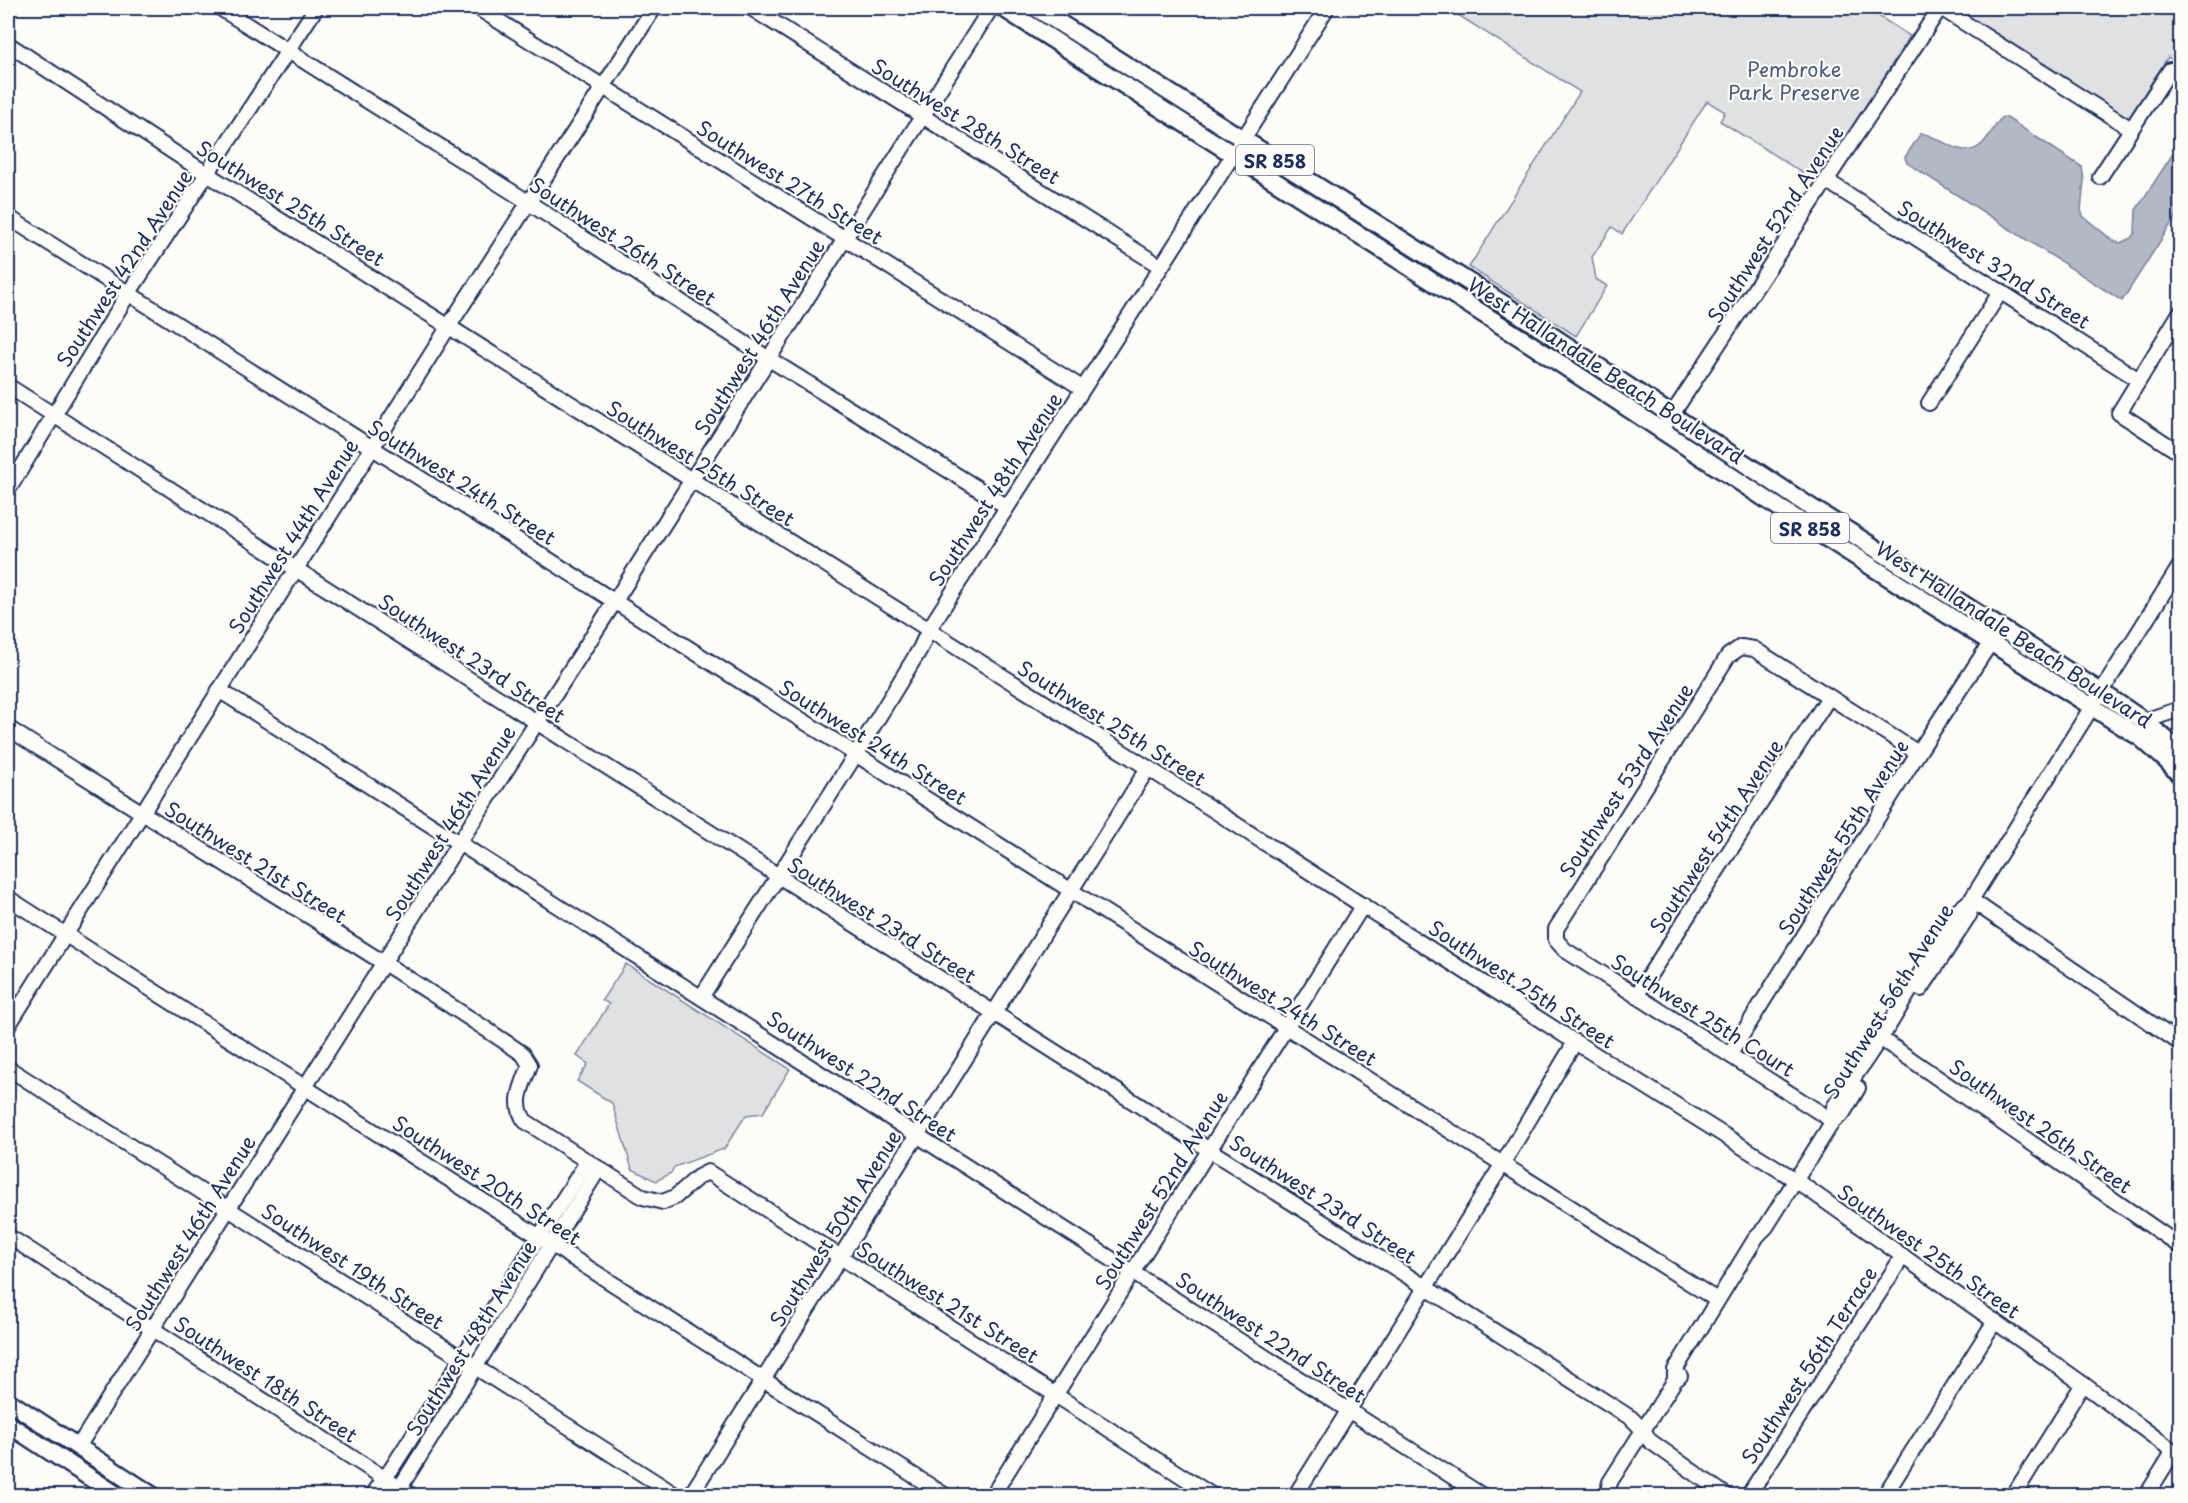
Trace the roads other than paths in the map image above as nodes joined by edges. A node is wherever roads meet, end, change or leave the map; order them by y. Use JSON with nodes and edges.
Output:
{"nodes":[{"id":1,"x":220,"y":8,"type":"edge"},
{"id":2,"x":316,"y":8,"type":"edge"},
{"id":3,"x":478,"y":8,"type":"edge"},
{"id":4,"x":654,"y":8,"type":"edge"},
{"id":5,"x":751,"y":8,"type":"edge"},
{"id":6,"x":991,"y":8,"type":"edge"},
{"id":7,"x":1003,"y":8,"type":"edge"},
{"id":8,"x":1022,"y":8,"type":"edge"},
{"id":9,"x":1036,"y":8,"type":"edge"},
{"id":10,"x":1327,"y":8,"type":"edge"},
{"id":11,"x":1940,"y":8,"type":"edge"},
{"id":12,"x":8,"y":44,"type":"edge"},
{"id":13,"x":1095,"y":44,"type":"junction"},
{"id":14,"x":288,"y":51,"type":"junction"},
{"id":15,"x":2175,"y":73,"type":"edge"},
{"id":16,"x":603,"y":87,"type":"junction"},
{"id":17,"x":922,"y":116,"type":"junction"},
{"id":18,"x":2131,"y":129,"type":"junction"},
{"id":19,"x":1238,"y":147,"type":"junction"},
{"id":20,"x":207,"y":174,"type":"junction"},
{"id":21,"x":2100,"y":177,"type":"dead end"},
{"id":22,"x":1827,"y":181,"type":"junction"},
{"id":23,"x":528,"y":202,"type":"junction"},
{"id":24,"x":8,"y":217,"type":"edge"},
{"id":25,"x":844,"y":239,"type":"junction"},
{"id":26,"x":1160,"y":266,"type":"junction"},
{"id":27,"x":2001,"y":291,"type":"junction"},
{"id":28,"x":128,"y":294,"type":"junction"},
{"id":29,"x":1516,"y":312,"type":"junction"},
{"id":30,"x":2178,"y":322,"type":"edge"},
{"id":31,"x":449,"y":326,"type":"junction"},
{"id":32,"x":1532,"y":345,"type":"junction"},
{"id":33,"x":769,"y":359,"type":"junction"},
{"id":34,"x":2139,"y":380,"type":"junction"},
{"id":35,"x":8,"y":386,"type":"edge"},
{"id":36,"x":1082,"y":388,"type":"junction"},
{"id":37,"x":1929,"y":403,"type":"dead end"},
{"id":38,"x":53,"y":415,"type":"junction"},
{"id":39,"x":1672,"y":415,"type":"junction"},
{"id":40,"x":1662,"y":430,"type":"junction"},
{"id":41,"x":372,"y":448,"type":"junction"},
{"id":42,"x":2181,"y":453,"type":"edge"},
{"id":43,"x":692,"y":480,"type":"junction"},
{"id":44,"x":8,"y":490,"type":"edge"},
{"id":45,"x":1006,"y":506,"type":"junction"},
{"id":46,"x":2181,"y":566,"type":"edge"},
{"id":47,"x":296,"y":568,"type":"junction"},
{"id":48,"x":615,"y":602,"type":"junction"},
{"id":49,"x":928,"y":629,"type":"junction"},
{"id":50,"x":1991,"y":642,"type":"junction"},
{"id":51,"x":219,"y":690,"type":"junction"},
{"id":52,"x":2101,"y":692,"type":"junction"},
{"id":53,"x":1829,"y":697,"type":"junction"},
{"id":54,"x":2091,"y":707,"type":"junction"},
{"id":55,"x":2181,"y":709,"type":"edge"},
{"id":56,"x":2144,"y":721,"type":"junction"},
{"id":57,"x":536,"y":723,"type":"junction"},
{"id":58,"x":8,"y":728,"type":"edge"},
{"id":59,"x":2181,"y":750,"type":"edge"},
{"id":60,"x":1918,"y":753,"type":"junction"},
{"id":61,"x":856,"y":754,"type":"junction"},
{"id":62,"x":1148,"y":768,"type":"junction"},
{"id":63,"x":2181,"y":776,"type":"edge"},
{"id":64,"x":142,"y":815,"type":"junction"},
{"id":65,"x":459,"y":843,"type":"junction"},
{"id":66,"x":777,"y":876,"type":"junction"},
{"id":67,"x":1071,"y":891,"type":"junction"},
{"id":68,"x":8,"y":898,"type":"edge"},
{"id":69,"x":1971,"y":900,"type":"junction"},
{"id":70,"x":1364,"y":905,"type":"junction"},
{"id":71,"x":65,"y":935,"type":"junction"},
{"id":72,"x":1556,"y":940,"type":"joint"},
{"id":73,"x":384,"y":964,"type":"junction"},
{"id":74,"x":702,"y":996,"type":"junction"},
{"id":75,"x":1636,"y":996,"type":"junction"},
{"id":76,"x":993,"y":1014,"type":"junction"},
{"id":77,"x":8,"y":1026,"type":"edge"},
{"id":78,"x":1286,"y":1028,"type":"junction"},
{"id":79,"x":1883,"y":1040,"type":"junction"},
{"id":80,"x":1575,"y":1042,"type":"junction"},
{"id":81,"x":2181,"y":1043,"type":"edge"},
{"id":82,"x":1730,"y":1054,"type":"junction"},
{"id":83,"x":8,"y":1068,"type":"edge"},
{"id":84,"x":305,"y":1087,"type":"junction"},
{"id":85,"x":1833,"y":1121,"type":"junction"},
{"id":86,"x":917,"y":1134,"type":"junction"},
{"id":87,"x":1210,"y":1150,"type":"junction"},
{"id":88,"x":1502,"y":1165,"type":"junction"},
{"id":89,"x":593,"y":1166,"type":"junction"},
{"id":90,"x":1794,"y":1179,"type":"junction"},
{"id":91,"x":229,"y":1209,"type":"junction"},
{"id":92,"x":1766,"y":1227,"type":"junction"},
{"id":93,"x":8,"y":1236,"type":"edge"},
{"id":94,"x":539,"y":1236,"type":"junction"},
{"id":95,"x":553,"y":1245,"type":"junction"},
{"id":96,"x":2181,"y":1246,"type":"edge"},
{"id":97,"x":840,"y":1256,"type":"junction"},
{"id":98,"x":1903,"y":1256,"type":"junction"},
{"id":99,"x":1133,"y":1272,"type":"junction"},
{"id":100,"x":1425,"y":1287,"type":"junction"},
{"id":101,"x":1717,"y":1300,"type":"junction"},
{"id":102,"x":1995,"y":1321,"type":"junction"},
{"id":103,"x":153,"y":1329,"type":"junction"},
{"id":104,"x":462,"y":1359,"type":"junction"},
{"id":105,"x":475,"y":1367,"type":"junction"},
{"id":106,"x":762,"y":1378,"type":"junction"},
{"id":107,"x":1675,"y":1380,"type":"junction"},
{"id":108,"x":2083,"y":1384,"type":"junction"},
{"id":109,"x":1056,"y":1394,"type":"junction"},
{"id":110,"x":8,"y":1401,"type":"edge"},
{"id":111,"x":1348,"y":1410,"type":"junction"},
{"id":112,"x":8,"y":1415,"type":"edge"},
{"id":113,"x":8,"y":1424,"type":"edge"},
{"id":114,"x":1643,"y":1430,"type":"junction"},
{"id":115,"x":78,"y":1447,"type":"junction"},
{"id":116,"x":2177,"y":1454,"type":"edge"},
{"id":117,"x":88,"y":1476,"type":"junction"},
{"id":118,"x":383,"y":1478,"type":"junction"},
{"id":119,"x":1609,"y":1489,"type":"edge"},
{"id":120,"x":397,"y":1492,"type":"edge"},
{"id":121,"x":118,"y":1496,"type":"edge"},
{"id":122,"x":137,"y":1496,"type":"edge"},
{"id":123,"x":153,"y":1496,"type":"edge"},
{"id":124,"x":372,"y":1496,"type":"edge"},
{"id":125,"x":412,"y":1496,"type":"edge"},
{"id":126,"x":678,"y":1496,"type":"edge"},
{"id":127,"x":690,"y":1496,"type":"edge"},
{"id":128,"x":946,"y":1496,"type":"edge"},
{"id":129,"x":992,"y":1496,"type":"edge"},
{"id":130,"x":1213,"y":1496,"type":"edge"},
{"id":131,"x":1295,"y":1496,"type":"edge"},
{"id":132,"x":1483,"y":1496,"type":"edge"},
{"id":133,"x":1596,"y":1496,"type":"edge"},
{"id":134,"x":1727,"y":1496,"type":"edge"},
{"id":135,"x":1748,"y":1496,"type":"edge"},
{"id":136,"x":1884,"y":1496,"type":"edge"},
{"id":137,"x":2013,"y":1496,"type":"edge"},
{"id":138,"x":2146,"y":1496,"type":"edge"}],
"edges":[{"from":1,"to":14,"type":"street","name":"Southwest 26th Street"},
{"from":2,"to":14,"type":"street","name":"Southwest 42nd Avenue"},
{"from":3,"to":16,"type":"street","name":"Southwest 27th Street"},
{"from":4,"to":16,"type":"street","name":"Southwest 44th Avenue"},
{"from":5,"to":17,"type":"street","name":"Southwest 28th Street"},
{"from":6,"to":17,"type":"street","name":"Southwest 46th Avenue"},
{"from":7,"to":19,"type":"main road","name":"West Hallandale Beach Boulevard","number":"SR 858"},
{"from":8,"to":13,"type":"main road"},
{"from":9,"to":13,"type":"main road","name":"West Hallandale Beach Boulevard","number":"SR 858"},
{"from":10,"to":19,"type":"street","name":"Southwest 48th Avenue"},
{"from":11,"to":18,"type":"street"},
{"from":11,"to":22,"type":"street","name":"Southwest 52nd Avenue"},
{"from":12,"to":20,"type":"street","name":"Southwest 25th Street"},
{"from":13,"to":19,"type":"main road","name":"West Hallandale Beach Boulevard","number":"SR 858"},
{"from":14,"to":20,"type":"street","name":"Southwest 42nd Avenue"},
{"from":14,"to":23,"type":"street","name":"Southwest 26th Street"},
{"from":15,"to":18,"type":"street"},
{"from":16,"to":23,"type":"street","name":"Southwest 44th Avenue"},
{"from":16,"to":25,"type":"street","name":"Southwest 27th Street"},
{"from":17,"to":25,"type":"street","name":"Southwest 46th Avenue"},
{"from":17,"to":26,"type":"street","name":"Southwest 28th Street"},
{"from":18,"to":21,"type":"street"},
{"from":19,"to":26,"type":"street","name":"Southwest 48th Avenue"},
{"from":19,"to":29,"type":"main road","name":"West Hallandale Beach Boulevard","number":"SR 858"},
{"from":19,"to":32,"type":"main road","name":"West Hallandale Beach Boulevard","number":"SR 858"},
{"from":20,"to":28,"type":"street","name":"Southwest 42nd Avenue"},
{"from":20,"to":31,"type":"street","name":"Southwest 25th Street"},
{"from":22,"to":27,"type":"street","name":"Southwest 32nd Street"},
{"from":22,"to":39,"type":"street","name":"Southwest 52nd Avenue"},
{"from":23,"to":31,"type":"street","name":"Southwest 44th Avenue"},
{"from":23,"to":33,"type":"street","name":"Southwest 26th Street"},
{"from":24,"to":28,"type":"street","name":"Southwest 24th Street"},
{"from":25,"to":33,"type":"street","name":"Southwest 46th Avenue"},
{"from":25,"to":36,"type":"street","name":"Southwest 27th Street"},
{"from":26,"to":36,"type":"street","name":"Southwest 48th Avenue"},
{"from":27,"to":34,"type":"street","name":"Southwest 32nd Street"},
{"from":27,"to":37,"type":"street"},
{"from":28,"to":38,"type":"street","name":"Southwest 42nd Avenue"},
{"from":28,"to":41,"type":"street","name":"Southwest 24th Street"},
{"from":29,"to":32,"type":"main road"},
{"from":29,"to":39,"type":"main road","name":"West Hallandale Beach Boulevard","number":"SR 858"},
{"from":30,"to":34,"type":"street"},
{"from":31,"to":41,"type":"street","name":"Southwest 44th Avenue"},
{"from":31,"to":43,"type":"street","name":"Southwest 25th Street"},
{"from":32,"to":40,"type":"main road","name":"West Hallandale Beach Boulevard","number":"SR 858"},
{"from":33,"to":43,"type":"street","name":"Southwest 46th Avenue"},
{"from":33,"to":45,"type":"street","name":"Southwest 26th Street"},
{"from":34,"to":42,"type":"street"},
{"from":35,"to":38,"type":"street","name":"Southwest 23rd Street"},
{"from":36,"to":45,"type":"street","name":"Southwest 48th Avenue"},
{"from":38,"to":44,"type":"street","name":"Southwest 42nd Avenue"},
{"from":38,"to":47,"type":"street","name":"Southwest 23rd Street"},
{"from":39,"to":40,"type":"street","name":"Southwest 52nd Avenue"},
{"from":39,"to":52,"type":"main road","name":"West Hallandale Beach Boulevard","number":"SR 858"},
{"from":40,"to":50,"type":"main road","name":"West Hallandale Beach Boulevard","number":"SR 858"},
{"from":41,"to":47,"type":"street","name":"Southwest 44th Avenue"},
{"from":41,"to":48,"type":"street","name":"Southwest 24th Street"},
{"from":43,"to":48,"type":"street","name":"Southwest 46th Avenue"},
{"from":43,"to":49,"type":"street","name":"Southwest 25th Street"},
{"from":45,"to":49,"type":"street","name":"Southwest 48th Avenue"},
{"from":46,"to":52,"type":"street","name":"Southwest 56th Avenue"},
{"from":47,"to":51,"type":"street","name":"Southwest 44th Avenue"},
{"from":47,"to":57,"type":"street","name":"Southwest 23rd Street"},
{"from":48,"to":57,"type":"street","name":"Southwest 46th Avenue"},
{"from":48,"to":61,"type":"street","name":"Southwest 24th Street"},
{"from":49,"to":61,"type":"street","name":"Southwest 48th Avenue"},
{"from":49,"to":62,"type":"street","name":"Southwest 25th Street"},
{"from":50,"to":54,"type":"main road","name":"West Hallandale Beach Boulevard","number":"SR 858"},
{"from":50,"to":60,"type":"street","name":"Southwest 55th Avenue"},
{"from":51,"to":64,"type":"street","name":"Southwest 44th Avenue"},
{"from":51,"to":65,"type":"street","name":"Southwest 22nd Street"},
{"from":52,"to":54,"type":"street","name":"Southwest 56th Avenue"},
{"from":52,"to":56,"type":"main road","name":"West Hallandale Beach Boulevard","number":"SR 858"},
{"from":53,"to":60,"type":"street"},
{"from":53,"to":72,"type":"street","name":"Southwest 53rd Avenue"},
{"from":53,"to":75,"type":"street","name":"Southwest 54th Avenue"},
{"from":54,"to":63,"type":"main road","name":"West Hallandale Beach Boulevard","number":"SR 858"},
{"from":54,"to":69,"type":"street","name":"Southwest 56th Avenue"},
{"from":55,"to":56,"type":"street"},
{"from":56,"to":59,"type":"main road","name":"West Hallandale Beach Boulevard","number":"SR 858"},
{"from":57,"to":65,"type":"street","name":"Southwest 46th Avenue"},
{"from":57,"to":66,"type":"street","name":"Southwest 23rd Street"},
{"from":58,"to":64,"type":"street","name":"Southwest 21st Street"},
{"from":60,"to":82,"type":"street","name":"Southwest 55th Avenue"},
{"from":61,"to":66,"type":"street","name":"Southwest 48th Avenue"},
{"from":61,"to":67,"type":"street","name":"Southwest 24th Street"},
{"from":62,"to":67,"type":"street","name":"Southwest 50th Avenue"},
{"from":62,"to":70,"type":"street","name":"Southwest 25th Street"},
{"from":64,"to":71,"type":"street","name":"Southwest 44th Avenue"},
{"from":64,"to":73,"type":"street","name":"Southwest 21st Street"},
{"from":65,"to":73,"type":"street","name":"Southwest 46th Avenue"},
{"from":65,"to":74,"type":"street","name":"Southwest 22nd Street"},
{"from":66,"to":74,"type":"street","name":"Southwest 48th Avenue"},
{"from":66,"to":76,"type":"street","name":"Southwest 23rd Street"},
{"from":67,"to":76,"type":"street","name":"Southwest 50th Avenue"},
{"from":67,"to":78,"type":"street","name":"Southwest 24th Street"},
{"from":68,"to":71,"type":"street","name":"Southwest 20th Street"},
{"from":69,"to":79,"type":"street","name":"Southwest 56th Avenue"},
{"from":69,"to":81,"type":"street"},
{"from":70,"to":78,"type":"street","name":"Southwest 52nd Avenue"},
{"from":70,"to":80,"type":"street","name":"Southwest 25th Street"},
{"from":71,"to":77,"type":"street","name":"Southwest 44th Avenue"},
{"from":71,"to":84,"type":"street","name":"Southwest 20th Street"},
{"from":72,"to":75,"type":"street","name":"Southwest 25th Court"},
{"from":73,"to":84,"type":"street","name":"Southwest 46th Avenue"},
{"from":73,"to":89,"type":"street","name":"Southwest 21st Street"},
{"from":74,"to":86,"type":"street","name":"Southwest 22nd Street"},
{"from":75,"to":82,"type":"street","name":"Southwest 25th Court"},
{"from":76,"to":86,"type":"street","name":"Southwest 50th Avenue"},
{"from":76,"to":87,"type":"street","name":"Southwest 23rd Street"},
{"from":78,"to":87,"type":"street","name":"Southwest 52nd Avenue"},
{"from":78,"to":88,"type":"street","name":"Southwest 24th Street"},
{"from":79,"to":85,"type":"street","name":"Southwest 56th Avenue"},
{"from":79,"to":96,"type":"street","name":"Southwest 26th Street"},
{"from":80,"to":88,"type":"street"},
{"from":80,"to":90,"type":"street","name":"Southwest 25th Street"},
{"from":82,"to":85,"type":"street","name":"Southwest 25th Court"},
{"from":83,"to":91,"type":"street","name":"Southwest 19th Street"},
{"from":84,"to":91,"type":"street","name":"Southwest 46th Avenue"},
{"from":84,"to":94,"type":"street","name":"Southwest 20th Street"},
{"from":85,"to":90,"type":"street","name":"Southwest 56th Avenue"},
{"from":86,"to":97,"type":"street","name":"Southwest 50th Avenue"},
{"from":86,"to":99,"type":"street","name":"Southwest 22nd Street"},
{"from":87,"to":99,"type":"street","name":"Southwest 52nd Avenue"},
{"from":87,"to":100,"type":"street","name":"Southwest 23rd Street"},
{"from":88,"to":100,"type":"street"},
{"from":88,"to":101,"type":"street","name":"Southwest 24th Street"},
{"from":89,"to":94,"type":"street","name":"Southwest 48th Avenue"},
{"from":89,"to":95,"type":"street","name":"Southwest 48th Avenue"},
{"from":89,"to":97,"type":"street","name":"Southwest 21st Street"},
{"from":90,"to":92,"type":"street","name":"Southwest 56th Avenue"},
{"from":90,"to":98,"type":"street","name":"Southwest 25th Street"},
{"from":91,"to":103,"type":"street","name":"Southwest 46th Avenue"},
{"from":91,"to":104,"type":"street","name":"Southwest 19th Street"},
{"from":92,"to":101,"type":"street","name":"Southwest 56th Avenue"},
{"from":92,"to":107,"type":"street","name":"Southwest 56th Avenue"},
{"from":93,"to":103,"type":"street","name":"Southwest 18th Street"},
{"from":94,"to":95,"type":"street","name":"Southwest 20th Street"},
{"from":94,"to":104,"type":"street","name":"Southwest 48th Avenue"},
{"from":95,"to":105,"type":"street","name":"Southwest 48th Avenue"},
{"from":95,"to":106,"type":"street","name":"Southwest 20th Street"},
{"from":97,"to":106,"type":"street","name":"Southwest 50th Avenue"},
{"from":97,"to":109,"type":"street","name":"Southwest 21st Street"},
{"from":98,"to":102,"type":"street","name":"Southwest 25th Street"},
{"from":98,"to":135,"type":"street","name":"Southwest 56th Terrace"},
{"from":99,"to":109,"type":"street","name":"Southwest 52nd Avenue"},
{"from":99,"to":111,"type":"street","name":"Southwest 22nd Street"},
{"from":100,"to":111,"type":"street"},
{"from":100,"to":114,"type":"street","name":"Southwest 23rd Street"},
{"from":101,"to":107,"type":"street","name":"Southwest 56th Avenue"},
{"from":102,"to":108,"type":"street","name":"Southwest 25th Street"},
{"from":102,"to":136,"type":"street"},
{"from":103,"to":115,"type":"street","name":"Southwest 46th Avenue"},
{"from":103,"to":118,"type":"street","name":"Southwest 18th Street"},
{"from":104,"to":105,"type":"street","name":"Southwest 19th Street"},
{"from":104,"to":118,"type":"street","name":"Southwest 48th Avenue"},
{"from":105,"to":120,"type":"street","name":"Southwest 48th Avenue"},
{"from":105,"to":126,"type":"street","name":"Southwest 19th Street"},
{"from":106,"to":127,"type":"street","name":"Southwest 50th Avenue"},
{"from":106,"to":128,"type":"street","name":"Southwest 20th Street"},
{"from":107,"to":114,"type":"street","name":"Southwest 56th Avenue"},
{"from":108,"to":116,"type":"street","name":"Southwest 25th Street"},
{"from":108,"to":137,"type":"street"},
{"from":109,"to":129,"type":"street","name":"Southwest 52nd Avenue"},
{"from":109,"to":130,"type":"street","name":"Southwest 21st Street"},
{"from":110,"to":115,"type":"main road"},
{"from":111,"to":131,"type":"street"},
{"from":111,"to":132,"type":"street","name":"Southwest 22nd Street"},
{"from":112,"to":115,"type":"main road"},
{"from":113,"to":117,"type":"main road"},
{"from":114,"to":119,"type":"street","name":"Southwest 56th Avenue"},
{"from":114,"to":134,"type":"street","name":"Southwest 23rd Street"},
{"from":115,"to":123,"type":"main road"},
{"from":116,"to":138,"type":"street"},
{"from":117,"to":121,"type":"main road"},
{"from":117,"to":122,"type":"main road"},
{"from":118,"to":120,"type":"street","name":"Southwest 18th Street"},
{"from":118,"to":124,"type":"street","name":"Southwest 48th Avenue"},
{"from":119,"to":133,"type":"street","name":"Southwest 56th Avenue"},
{"from":120,"to":125,"type":"street","name":"Southwest 18th Street"}]}
